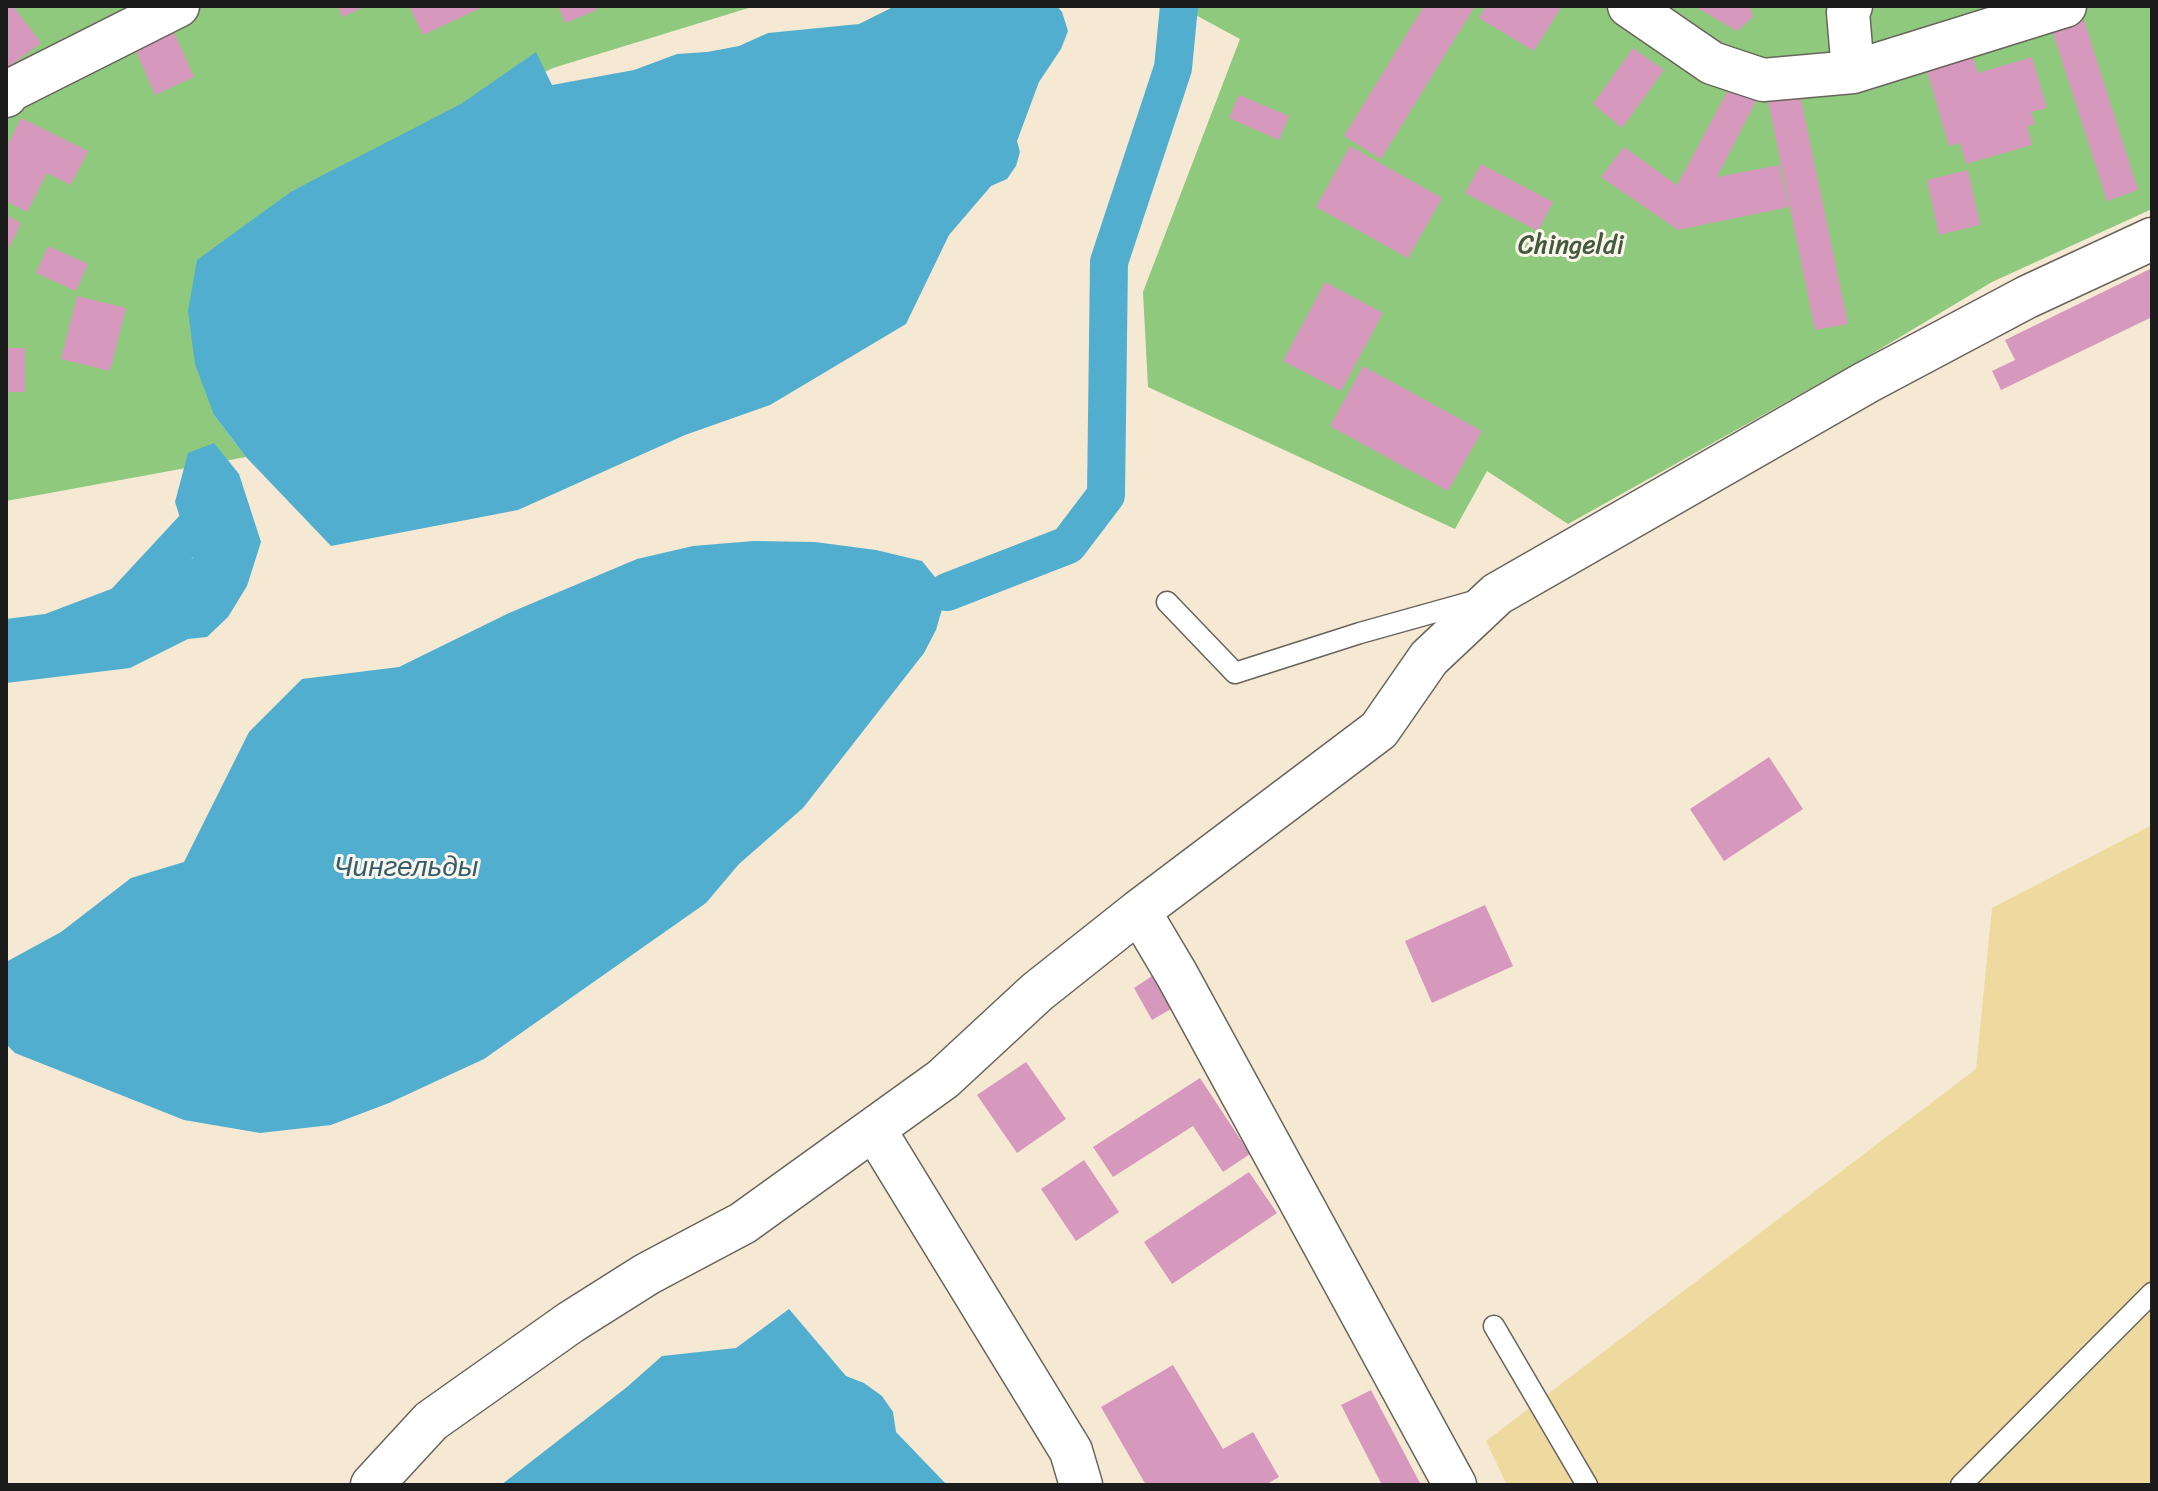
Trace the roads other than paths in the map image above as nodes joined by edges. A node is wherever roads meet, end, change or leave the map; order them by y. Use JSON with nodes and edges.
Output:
{"nodes":[{"id":1,"x":178,"y":6,"type":"edge"},
{"id":2,"x":1629,"y":6,"type":"edge"},
{"id":3,"x":1851,"y":6,"type":"edge"},
{"id":4,"x":2065,"y":6,"type":"edge"},
{"id":5,"x":1853,"y":72,"type":"junction"},
{"id":6,"x":6,"y":96,"type":"edge"},
{"id":7,"x":2152,"y":239,"type":"edge"},
{"id":8,"x":1497,"y":594,"type":"junction"},
{"id":9,"x":1167,"y":602,"type":"dead end"},
{"id":10,"x":1139,"y":911,"type":"junction"},
{"id":11,"x":874,"y":1129,"type":"junction"},
{"id":12,"x":2152,"y":1293,"type":"edge"},
{"id":13,"x":1494,"y":1326,"type":"dead end"},
{"id":14,"x":372,"y":1485,"type":"edge"},
{"id":15,"x":1081,"y":1485,"type":"edge"},
{"id":16,"x":1455,"y":1485,"type":"edge"},
{"id":17,"x":1587,"y":1485,"type":"edge"},
{"id":18,"x":1961,"y":1485,"type":"edge"}],
"edges":[{"from":1,"to":6,"type":"street"},
{"from":2,"to":5,"type":"street"},
{"from":3,"to":5,"type":"street"},
{"from":4,"to":5,"type":"street"},
{"from":7,"to":8,"type":"street"},
{"from":8,"to":9,"type":"lane"},
{"from":8,"to":10,"type":"street"},
{"from":10,"to":11,"type":"street"},
{"from":10,"to":16,"type":"street"},
{"from":11,"to":14,"type":"street"},
{"from":11,"to":15,"type":"street"},
{"from":12,"to":18,"type":"lane"},
{"from":13,"to":17,"type":"lane"}]}
